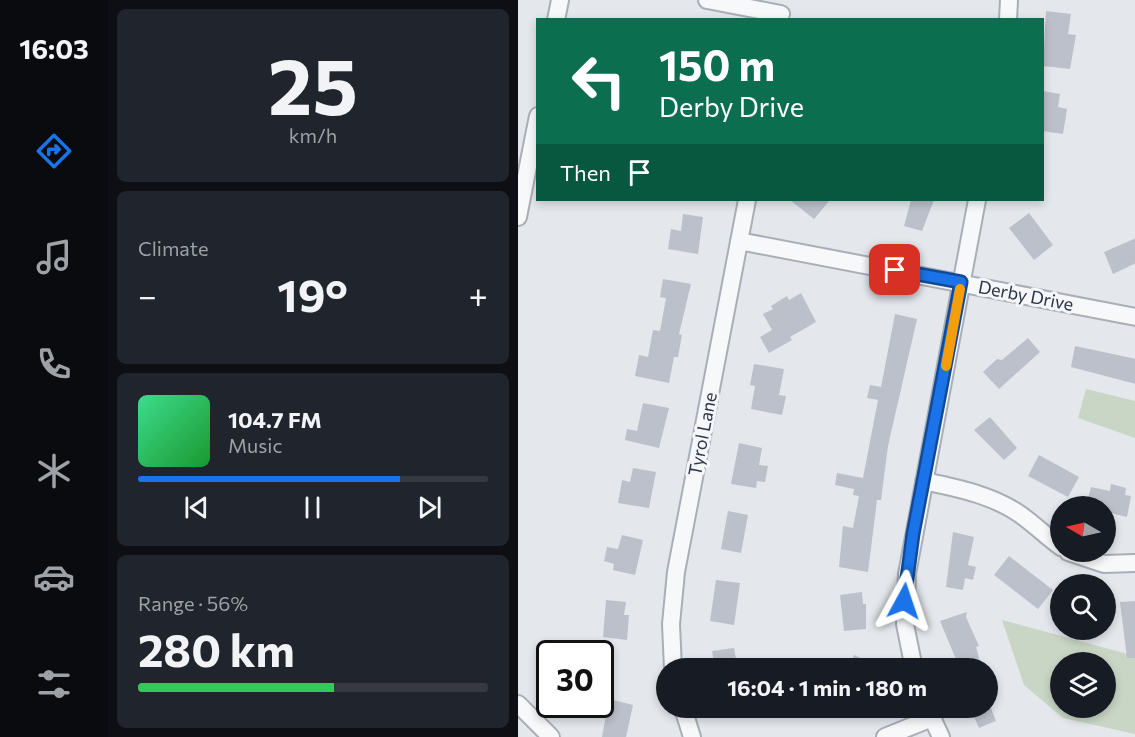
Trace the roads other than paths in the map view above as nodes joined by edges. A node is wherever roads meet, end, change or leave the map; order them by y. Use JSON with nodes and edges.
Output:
{"nodes":[{"id":1,"x":560,"y":0,"type":"edge"},
{"id":2,"x":707,"y":0,"type":"edge"},
{"id":3,"x":1009,"y":0,"type":"edge"},
{"id":4,"x":782,"y":11,"type":"edge"},
{"id":5,"x":556,"y":18,"type":"edge"},
{"id":6,"x":1008,"y":18,"type":"edge"},
{"id":7,"x":536,"y":126,"type":"edge"},
{"id":8,"x":747,"y":201,"type":"edge"},
{"id":9,"x":977,"y":201,"type":"edge"},
{"id":10,"x":518,"y":217,"type":"edge"},
{"id":11,"x":739,"y":241,"type":"junction"},
{"id":12,"x":961,"y":282,"type":"junction"},
{"id":13,"x":1136,"y":317,"type":"edge"},
{"id":14,"x":924,"y":481,"type":"junction"},
{"id":15,"x":1050,"y":539,"type":"edge"},
{"id":16,"x":1093,"y":562,"type":"edge"},
{"id":17,"x":1136,"y":563,"type":"edge"},
{"id":18,"x":673,"y":658,"type":"edge"},
{"id":19,"x":912,"y":658,"type":"edge"},
{"id":20,"x":518,"y":704,"type":"edge"},
{"id":21,"x":686,"y":718,"type":"edge"},
{"id":22,"x":921,"y":718,"type":"edge"},
{"id":23,"x":932,"y":718,"type":"edge"},
{"id":24,"x":551,"y":737,"type":"edge"},
{"id":25,"x":692,"y":737,"type":"edge"},
{"id":26,"x":885,"y":737,"type":"edge"},
{"id":27,"x":941,"y":737,"type":"edge"}],
"edges":[{"from":1,"to":5,"type":"street"},
{"from":2,"to":4,"type":"street"},
{"from":3,"to":6,"type":"street"},
{"from":7,"to":10,"type":"street"},
{"from":8,"to":11,"type":"street","name":"Tyrol Lane"},
{"from":9,"to":12,"type":"street"},
{"from":11,"to":12,"type":"street","name":"Derby Drive"},
{"from":11,"to":18,"type":"street","name":"Tyrol Lane"},
{"from":12,"to":13,"type":"street","name":"Derby Drive"},
{"from":12,"to":14,"type":"street"},
{"from":14,"to":15,"type":"street"},
{"from":14,"to":19,"type":"street"},
{"from":16,"to":17,"type":"street"},
{"from":20,"to":24,"type":"street"},
{"from":21,"to":25,"type":"street"},
{"from":22,"to":26,"type":"street"},
{"from":23,"to":27,"type":"street"}]}
